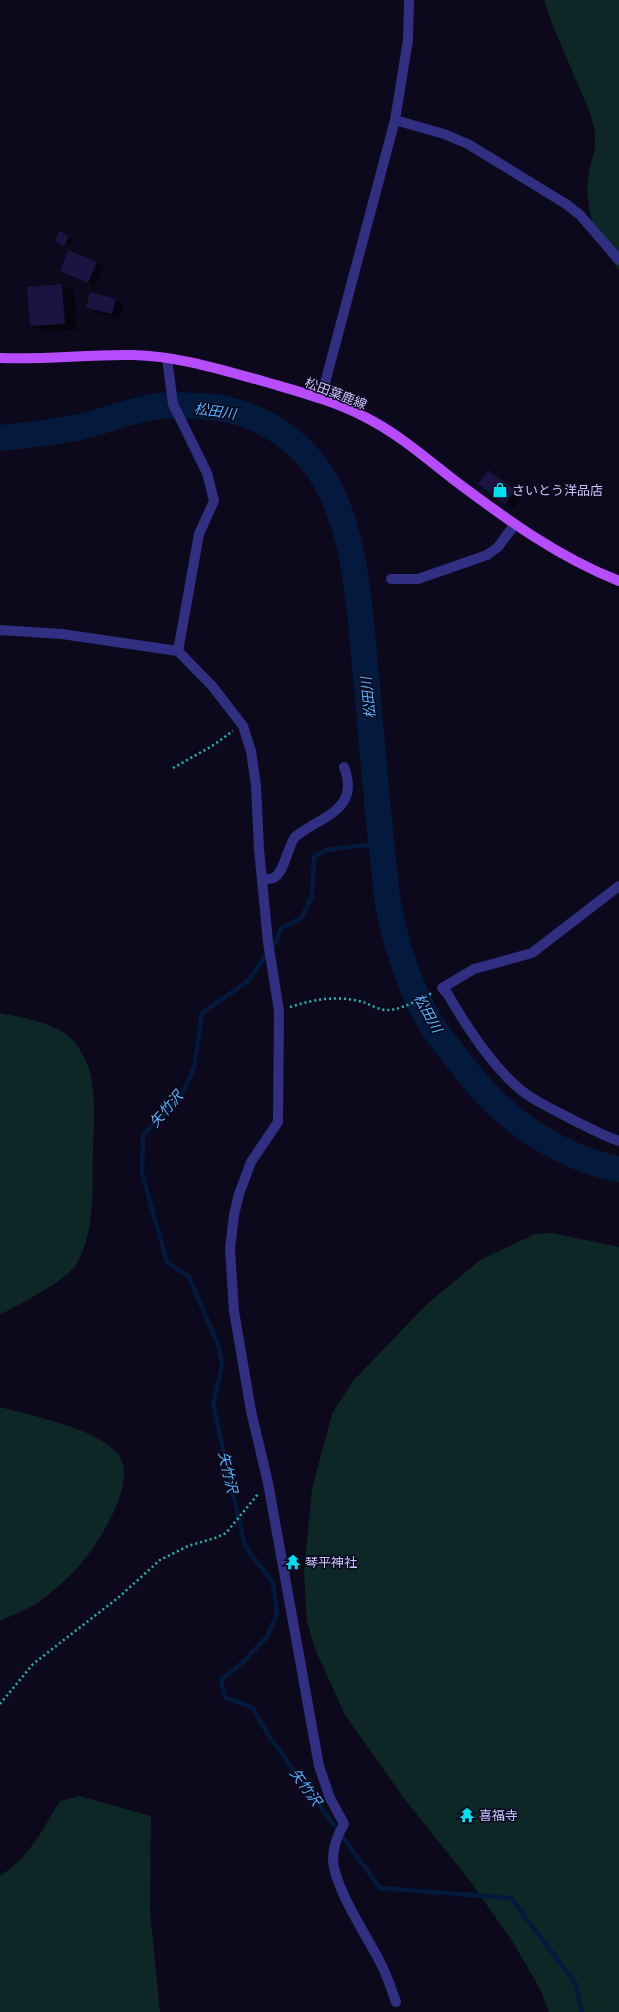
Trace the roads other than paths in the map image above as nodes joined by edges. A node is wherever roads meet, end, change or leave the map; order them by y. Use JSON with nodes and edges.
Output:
{"nodes":[{"id":1,"x":408,"y":0,"type":"edge"},
{"id":2,"x":395,"y":120,"type":"junction"},
{"id":3,"x":619,"y":260,"type":"edge"},
{"id":4,"x":0,"y":358,"type":"edge"},
{"id":5,"x":167,"y":358,"type":"junction"},
{"id":6,"x":321,"y":398,"type":"junction"},
{"id":7,"x":515,"y":524,"type":"junction"},
{"id":8,"x":391,"y":580,"type":"dead end"},
{"id":9,"x":619,"y":581,"type":"edge"},
{"id":10,"x":0,"y":630,"type":"edge"},
{"id":11,"x":178,"y":652,"type":"junction"},
{"id":12,"x":344,"y":767,"type":"dead end"},
{"id":13,"x":263,"y":880,"type":"junction"},
{"id":14,"x":619,"y":886,"type":"edge"},
{"id":15,"x":619,"y":1141,"type":"edge"},
{"id":16,"x":396,"y":2002,"type":"dead end"}],
"edges":[{"from":1,"to":2,"type":"street"},
{"from":2,"to":3,"type":"street"},
{"from":2,"to":6,"type":"street"},
{"from":4,"to":5,"type":"main road","name":"松田葉鹿線"},
{"from":5,"to":6,"type":"main road","name":"松田葉鹿線"},
{"from":5,"to":11,"type":"street"},
{"from":6,"to":7,"type":"main road","name":"松田葉鹿線"},
{"from":7,"to":8,"type":"street"},
{"from":7,"to":9,"type":"main road","name":"松田葉鹿線"},
{"from":10,"to":11,"type":"street"},
{"from":11,"to":13,"type":"street"},
{"from":12,"to":13,"type":"street"},
{"from":13,"to":16,"type":"street"},
{"from":14,"to":15,"type":"street"}]}
